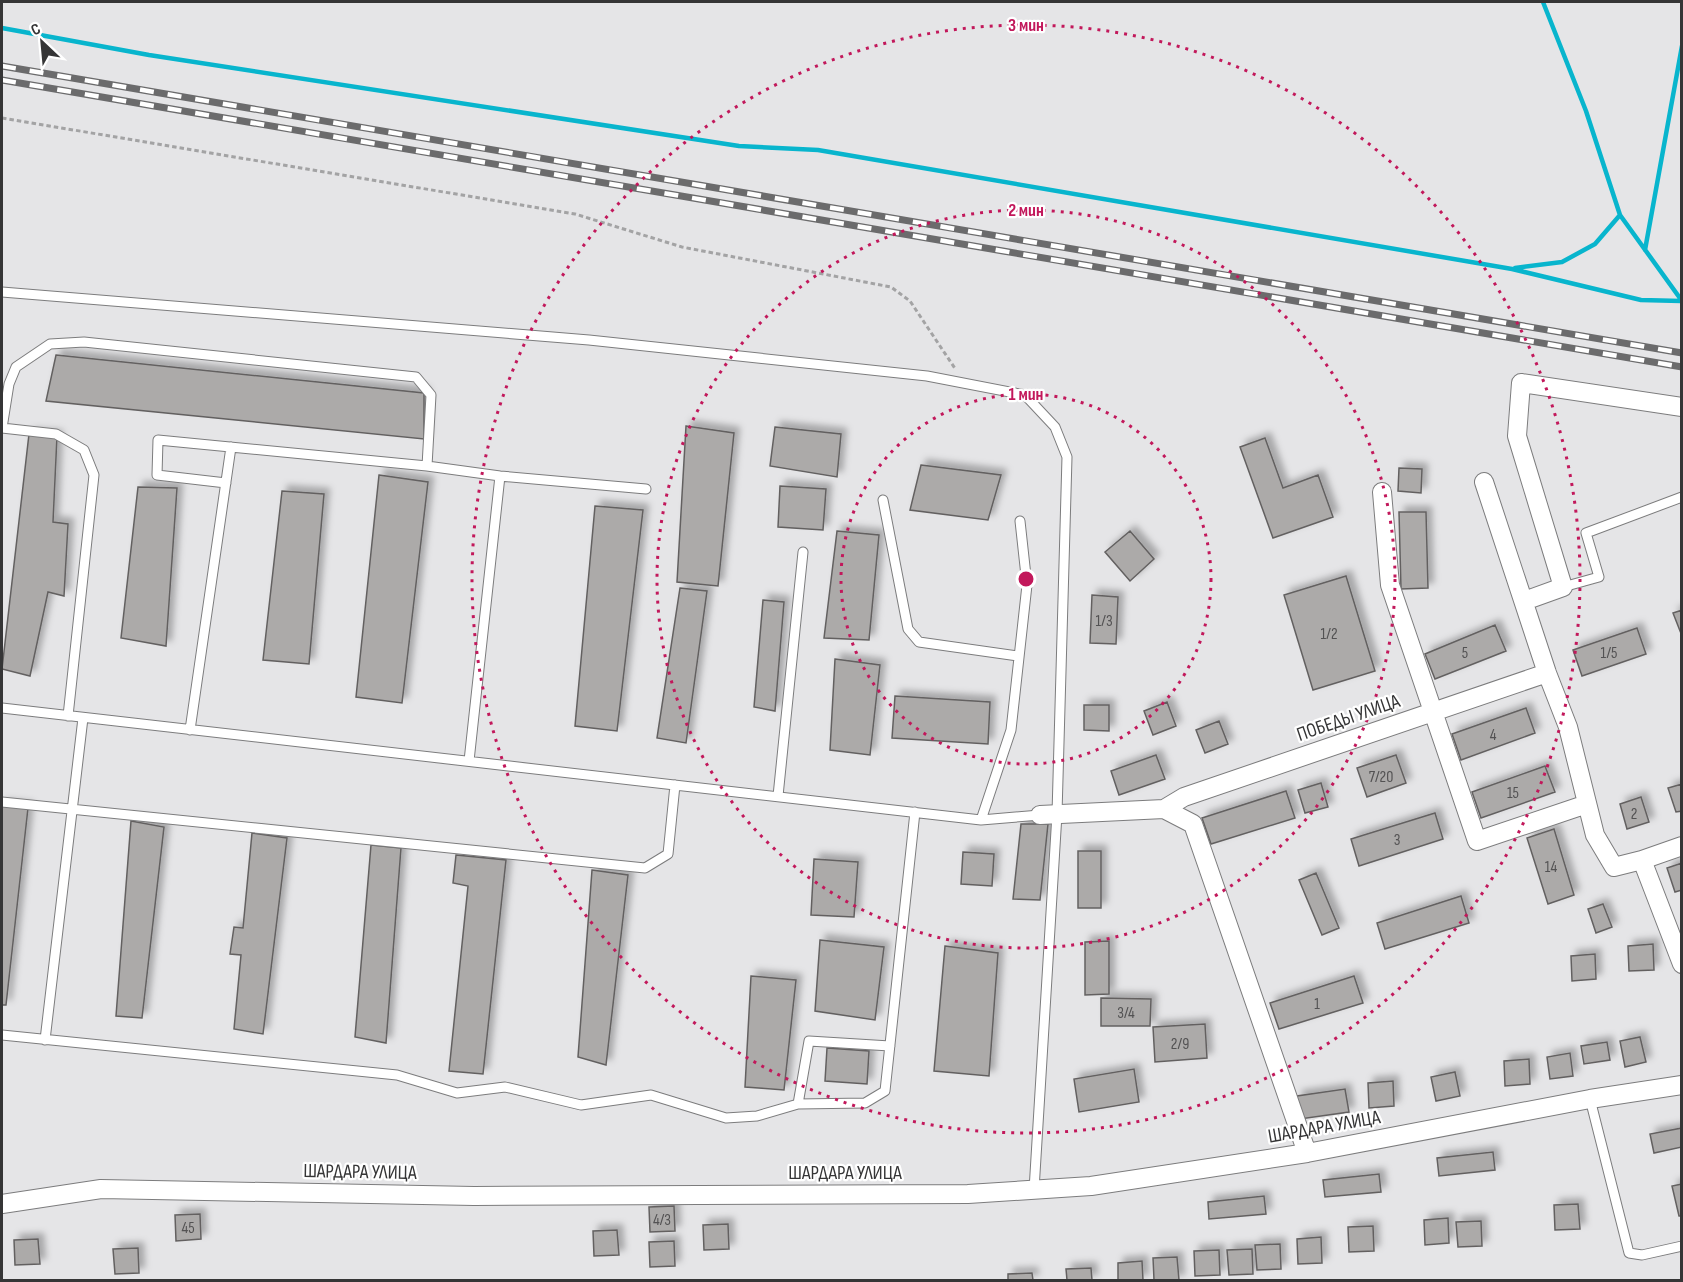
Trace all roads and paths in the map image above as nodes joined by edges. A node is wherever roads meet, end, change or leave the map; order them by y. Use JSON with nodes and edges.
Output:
{"nodes":[{"id":1,"x":2,"y":118,"type":"edge"},
{"id":2,"x":2,"y":292,"type":"edge"},
{"id":3,"x":964,"y":383,"type":"junction"},
{"id":4,"x":1682,"y":407,"type":"edge"},
{"id":5,"x":231,"y":447,"type":"junction"},
{"id":6,"x":428,"y":465,"type":"junction"},
{"id":7,"x":500,"y":476,"type":"junction"},
{"id":8,"x":1484,"y":482,"type":"dead end"},
{"id":9,"x":226,"y":483,"type":"junction"},
{"id":10,"x":646,"y":489,"type":"dead end"},
{"id":11,"x":1382,"y":492,"type":"dead end"},
{"id":12,"x":1682,"y":497,"type":"edge"},
{"id":13,"x":883,"y":500,"type":"dead end"},
{"id":14,"x":1020,"y":521,"type":"dead end"},
{"id":15,"x":804,"y":552,"type":"dead end"},
{"id":16,"x":1563,"y":587,"type":"junction"},
{"id":17,"x":1524,"y":601,"type":"junction"},
{"id":18,"x":1018,"y":656,"type":"junction"},
{"id":19,"x":1547,"y":672,"type":"junction"},
{"id":20,"x":2,"y":708,"type":"edge"},
{"id":21,"x":1433,"y":712,"type":"junction"},
{"id":22,"x":68,"y":716,"type":"junction"},
{"id":23,"x":83,"y":718,"type":"junction"},
{"id":24,"x":190,"y":730,"type":"junction"},
{"id":25,"x":469,"y":761,"type":"junction"},
{"id":26,"x":675,"y":785,"type":"junction"},
{"id":27,"x":778,"y":796,"type":"junction"},
{"id":28,"x":2,"y":802,"type":"edge"},
{"id":29,"x":1587,"y":804,"type":"junction"},
{"id":30,"x":72,"y":809,"type":"junction"},
{"id":31,"x":1164,"y":809,"type":"junction"},
{"id":32,"x":915,"y":812,"type":"junction"},
{"id":33,"x":1049,"y":814,"type":"junction"},
{"id":34,"x":981,"y":820,"type":"junction"},
{"id":35,"x":1682,"y":846,"type":"edge"},
{"id":36,"x":1642,"y":860,"type":"junction"},
{"id":37,"x":1682,"y":964,"type":"edge"},
{"id":38,"x":2,"y":1035,"type":"edge"},
{"id":39,"x":45,"y":1040,"type":"junction"},
{"id":40,"x":890,"y":1046,"type":"junction"},
{"id":41,"x":1682,"y":1085,"type":"edge"},
{"id":42,"x":1590,"y":1099,"type":"junction"},
{"id":43,"x":798,"y":1104,"type":"junction"},
{"id":44,"x":1307,"y":1153,"type":"junction"},
{"id":45,"x":1034,"y":1190,"type":"junction"},
{"id":46,"x":2,"y":1204,"type":"edge"},
{"id":47,"x":1682,"y":1246,"type":"edge"}],
"edges":[{"from":1,"to":3,"type":"path"},
{"from":2,"to":3,"type":"lane"},
{"from":3,"to":33,"type":"lane"},
{"from":4,"to":16,"type":"street"},
{"from":5,"to":6,"type":"lane"},
{"from":5,"to":9,"type":"lane"},
{"from":5,"to":9,"type":"lane"},
{"from":6,"to":7,"type":"lane"},
{"from":6,"to":22,"type":"lane"},
{"from":7,"to":10,"type":"lane"},
{"from":7,"to":25,"type":"lane"},
{"from":8,"to":17,"type":"street"},
{"from":9,"to":24,"type":"lane"},
{"from":11,"to":21,"type":"street"},
{"from":12,"to":16,"type":"lane"},
{"from":13,"to":18,"type":"lane"},
{"from":14,"to":18,"type":"lane"},
{"from":15,"to":27,"type":"lane"},
{"from":16,"to":17,"type":"street"},
{"from":17,"to":19,"type":"street"},
{"from":18,"to":34,"type":"lane"},
{"from":19,"to":21,"type":"street","name":"ПОБЕДЫ УЛИЦА"},
{"from":19,"to":29,"type":"street"},
{"from":20,"to":22,"type":"lane"},
{"from":21,"to":29,"type":"street"},
{"from":21,"to":31,"type":"street","name":"ПОБЕДЫ УЛИЦА"},
{"from":22,"to":23,"type":"lane"},
{"from":23,"to":24,"type":"lane"},
{"from":23,"to":30,"type":"lane"},
{"from":24,"to":25,"type":"lane"},
{"from":25,"to":26,"type":"lane"},
{"from":26,"to":27,"type":"lane"},
{"from":26,"to":30,"type":"lane"},
{"from":27,"to":32,"type":"lane"},
{"from":28,"to":30,"type":"lane"},
{"from":29,"to":36,"type":"street"},
{"from":30,"to":39,"type":"lane"},
{"from":31,"to":33,"type":"street"},
{"from":31,"to":44,"type":"street"},
{"from":32,"to":34,"type":"lane"},
{"from":32,"to":40,"type":"lane"},
{"from":33,"to":34,"type":"lane"},
{"from":33,"to":45,"type":"lane"},
{"from":35,"to":36,"type":"street"},
{"from":36,"to":37,"type":"street"},
{"from":38,"to":39,"type":"lane"},
{"from":39,"to":43,"type":"lane"},
{"from":40,"to":43,"type":"lane"},
{"from":40,"to":43,"type":"lane"},
{"from":41,"to":42,"type":"street","name":"ШАРДАРА УЛИЦА"},
{"from":42,"to":44,"type":"street","name":"ШАРДАРА УЛИЦА"},
{"from":42,"to":47,"type":"lane"},
{"from":44,"to":45,"type":"street","name":"ШАРДАРА УЛИЦА"},
{"from":45,"to":46,"type":"street","name":"ШАРДАРА УЛИЦА"}]}
